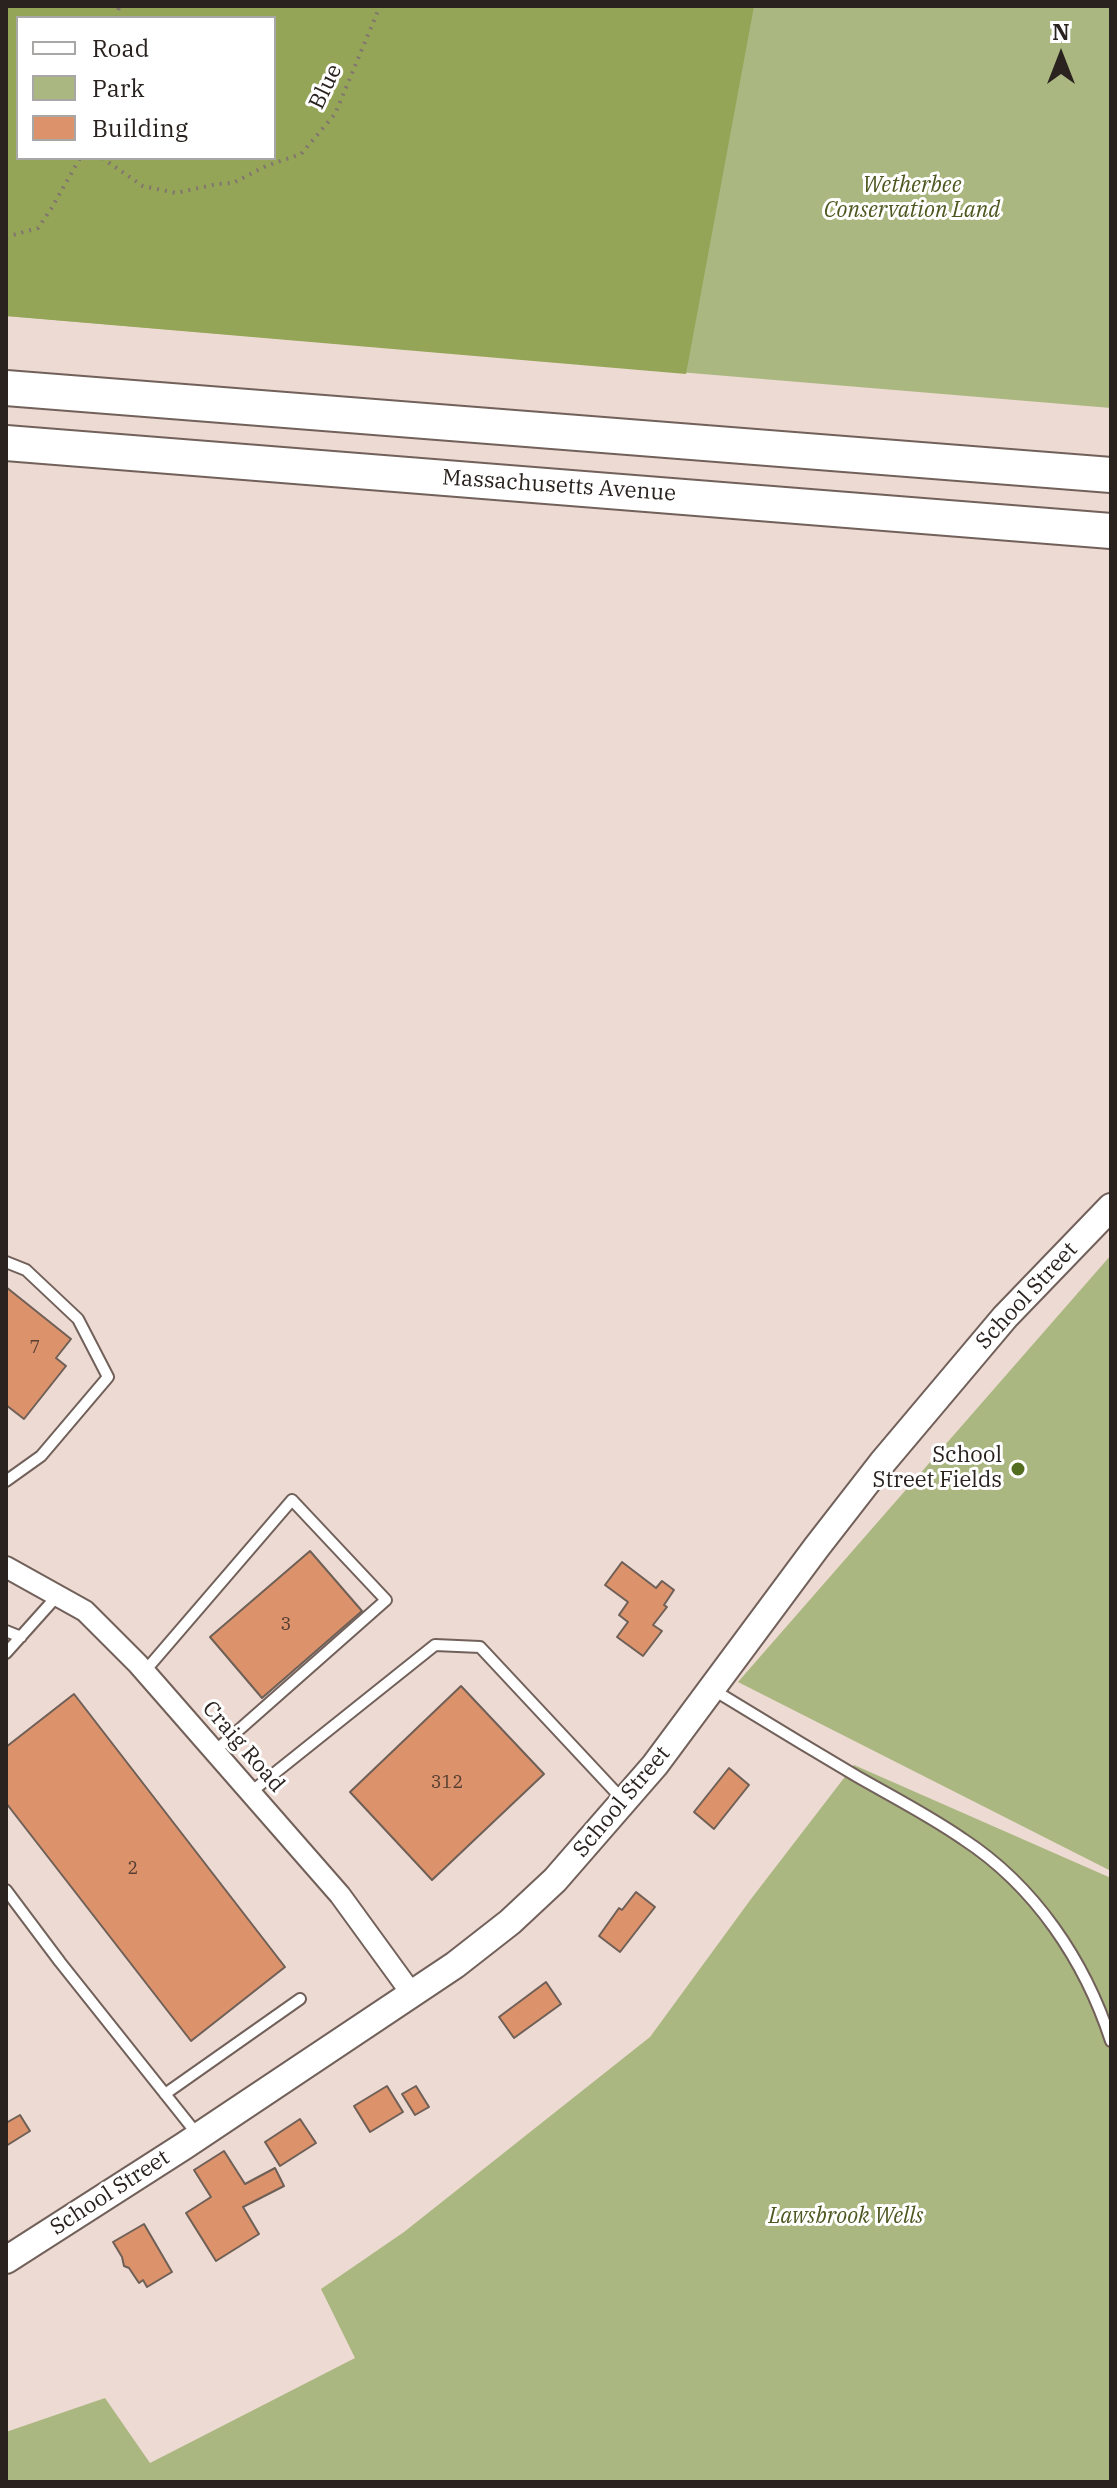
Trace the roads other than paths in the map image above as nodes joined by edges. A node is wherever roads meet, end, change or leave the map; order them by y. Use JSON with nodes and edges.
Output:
{"nodes":[{"id":1,"x":6,"y":388,"type":"edge"},
{"id":2,"x":6,"y":443,"type":"edge"},
{"id":3,"x":1111,"y":475,"type":"edge"},
{"id":4,"x":1111,"y":531,"type":"edge"},
{"id":5,"x":1111,"y":1207,"type":"edge"},
{"id":6,"x":6,"y":1262,"type":"edge"},
{"id":7,"x":6,"y":1481,"type":"edge"},
{"id":8,"x":6,"y":1567,"type":"edge"},
{"id":9,"x":58,"y":1595,"type":"junction"},
{"id":10,"x":6,"y":1631,"type":"edge"},
{"id":11,"x":21,"y":1637,"type":"junction"},
{"id":12,"x":6,"y":1653,"type":"edge"},
{"id":13,"x":145,"y":1671,"type":"junction"},
{"id":14,"x":711,"y":1688,"type":"junction"},
{"id":15,"x":215,"y":1751,"type":"junction"},
{"id":16,"x":251,"y":1792,"type":"junction"},
{"id":17,"x":625,"y":1802,"type":"junction"},
{"id":18,"x":6,"y":1890,"type":"edge"},
{"id":19,"x":412,"y":1994,"type":"junction"},
{"id":20,"x":300,"y":1999,"type":"dead end"},
{"id":21,"x":1111,"y":2041,"type":"edge"},
{"id":22,"x":165,"y":2094,"type":"junction"},
{"id":23,"x":199,"y":2136,"type":"junction"},
{"id":24,"x":6,"y":2260,"type":"edge"}],
"edges":[{"from":1,"to":3,"type":"highway"},
{"from":2,"to":4,"type":"highway","name":"Massachusetts Avenue"},
{"from":5,"to":14,"type":"street","name":"School Street"},
{"from":6,"to":7,"type":"lane"},
{"from":8,"to":9,"type":"street","name":"Craig Road"},
{"from":9,"to":11,"type":"lane"},
{"from":9,"to":13,"type":"street","name":"Craig Road"},
{"from":10,"to":11,"type":"lane"},
{"from":11,"to":12,"type":"lane"},
{"from":13,"to":15,"type":"street","name":"Craig Road"},
{"from":13,"to":15,"type":"lane"},
{"from":14,"to":17,"type":"street","name":"School Street"},
{"from":14,"to":21,"type":"lane"},
{"from":15,"to":16,"type":"street","name":"Craig Road"},
{"from":16,"to":17,"type":"lane"},
{"from":16,"to":19,"type":"street","name":"Craig Road"},
{"from":17,"to":19,"type":"street","name":"School Street"},
{"from":18,"to":22,"type":"lane"},
{"from":19,"to":23,"type":"street","name":"School Street"},
{"from":20,"to":22,"type":"lane"},
{"from":22,"to":23,"type":"lane"},
{"from":23,"to":24,"type":"street","name":"School Street"}]}
